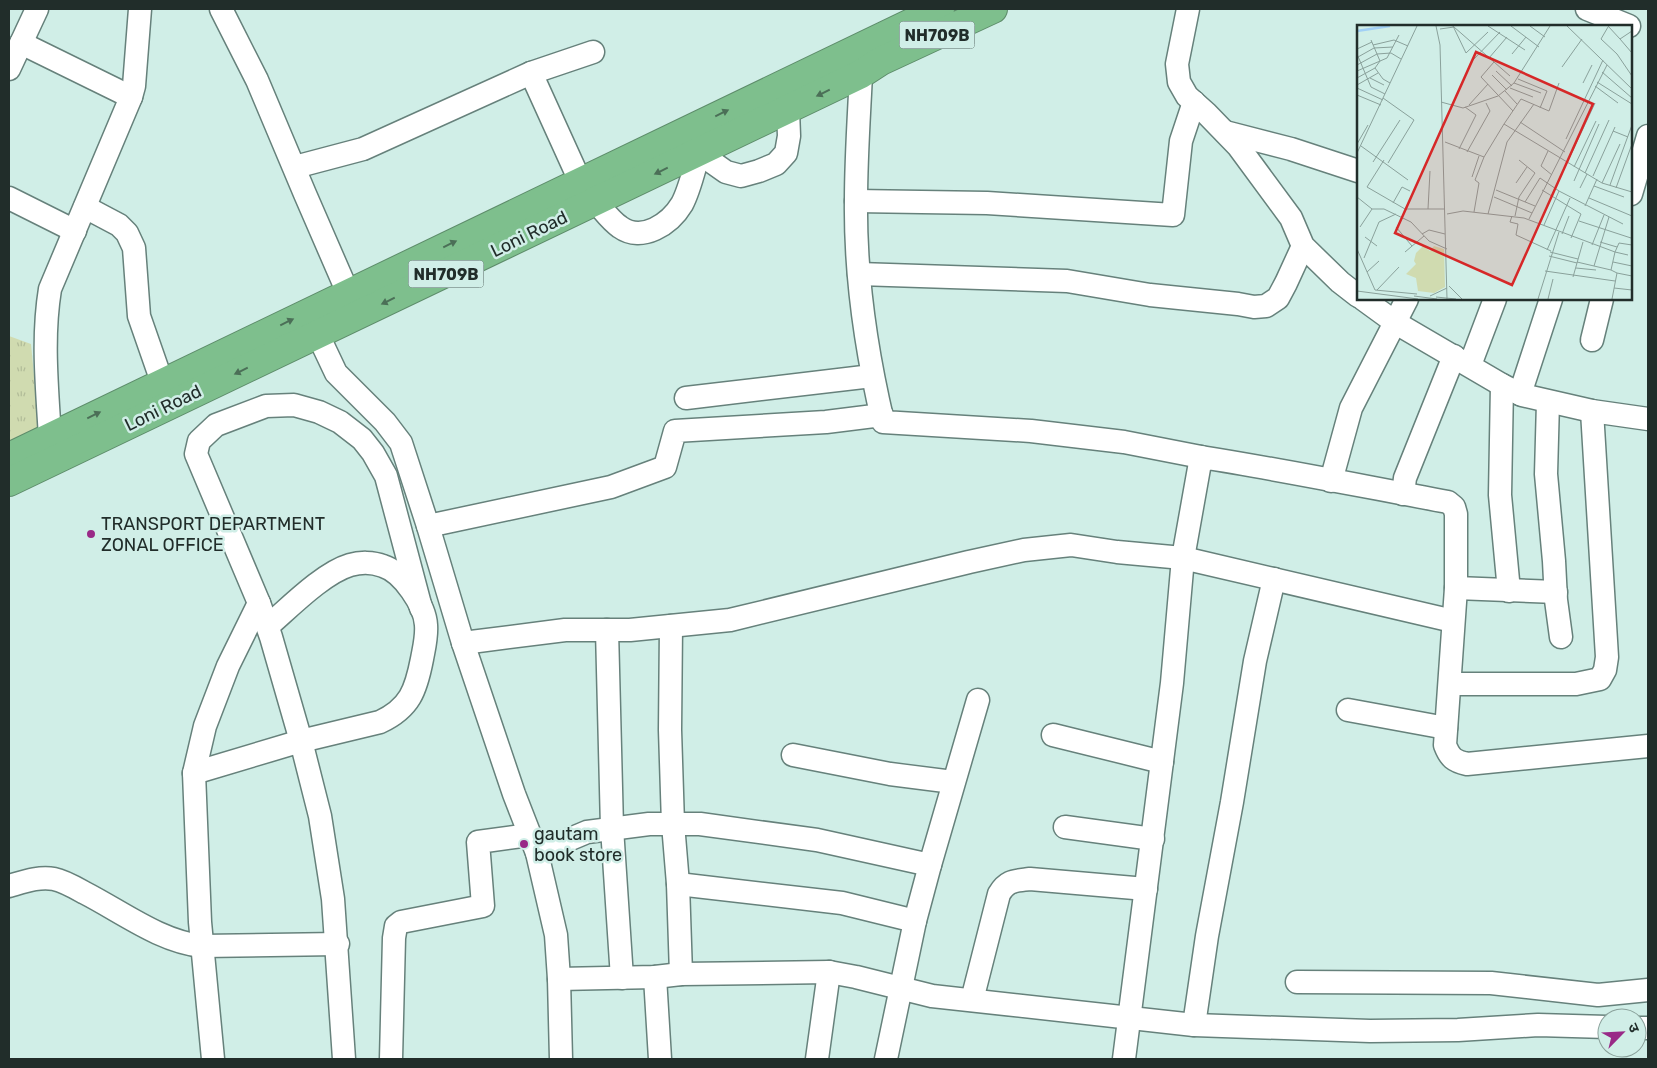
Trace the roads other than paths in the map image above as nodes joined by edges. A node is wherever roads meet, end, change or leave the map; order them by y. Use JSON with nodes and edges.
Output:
{"nodes":[{"id":1,"x":37,"y":9,"type":"edge"},
{"id":2,"x":140,"y":9,"type":"edge"},
{"id":3,"x":221,"y":9,"type":"edge"},
{"id":4,"x":940,"y":9,"type":"edge"},
{"id":5,"x":993,"y":9,"type":"edge"},
{"id":6,"x":1188,"y":9,"type":"edge"},
{"id":7,"x":1587,"y":9,"type":"edge"},
{"id":8,"x":1627,"y":25,"type":"edge"},
{"id":9,"x":1632,"y":27,"type":"edge"},
{"id":10,"x":1648,"y":34,"type":"edge"},
{"id":11,"x":22,"y":43,"type":"junction"},
{"id":12,"x":593,"y":52,"type":"dead end"},
{"id":13,"x":9,"y":69,"type":"edge"},
{"id":14,"x":531,"y":73,"type":"junction"},
{"id":15,"x":861,"y":74,"type":"junction"},
{"id":16,"x":131,"y":97,"type":"junction"},
{"id":17,"x":1194,"y":102,"type":"junction"},
{"id":18,"x":788,"y":110,"type":"junction"},
{"id":19,"x":1225,"y":132,"type":"junction"},
{"id":20,"x":1648,"y":136,"type":"edge"},
{"id":21,"x":694,"y":141,"type":"junction"},
{"id":22,"x":295,"y":167,"type":"junction"},
{"id":23,"x":1357,"y":171,"type":"edge"},
{"id":24,"x":1636,"y":183,"type":"edge"},
{"id":25,"x":588,"y":192,"type":"junction"},
{"id":26,"x":9,"y":198,"type":"edge"},
{"id":27,"x":856,"y":201,"type":"junction"},
{"id":28,"x":85,"y":207,"type":"junction"},
{"id":29,"x":74,"y":231,"type":"junction"},
{"id":30,"x":1303,"y":246,"type":"junction"},
{"id":31,"x":859,"y":274,"type":"junction"},
{"id":32,"x":348,"y":293,"type":"junction"},
{"id":33,"x":1357,"y":295,"type":"edge"},
{"id":34,"x":1363,"y":300,"type":"edge"},
{"id":35,"x":1407,"y":300,"type":"edge"},
{"id":36,"x":1494,"y":300,"type":"edge"},
{"id":37,"x":1551,"y":300,"type":"edge"},
{"id":38,"x":1602,"y":300,"type":"edge"},
{"id":39,"x":1396,"y":323,"type":"junction"},
{"id":40,"x":318,"y":335,"type":"junction"},
{"id":41,"x":1592,"y":340,"type":"dead end"},
{"id":42,"x":1462,"y":361,"type":"junction"},
{"id":43,"x":872,"y":376,"type":"junction"},
{"id":44,"x":162,"y":382,"type":"junction"},
{"id":45,"x":1511,"y":390,"type":"junction"},
{"id":46,"x":686,"y":398,"type":"dead end"},
{"id":47,"x":1548,"y":402,"type":"junction"},
{"id":48,"x":1592,"y":411,"type":"junction"},
{"id":49,"x":882,"y":415,"type":"junction"},
{"id":50,"x":1648,"y":419,"type":"edge"},
{"id":51,"x":54,"y":448,"type":"junction"},
{"id":52,"x":9,"y":457,"type":"edge"},
{"id":53,"x":1201,"y":457,"type":"junction"},
{"id":54,"x":1331,"y":481,"type":"junction"},
{"id":55,"x":9,"y":482,"type":"edge"},
{"id":56,"x":1403,"y":494,"type":"junction"},
{"id":57,"x":428,"y":526,"type":"junction"},
{"id":58,"x":1182,"y":558,"type":"junction"},
{"id":59,"x":1274,"y":579,"type":"junction"},
{"id":60,"x":1456,"y":588,"type":"junction"},
{"id":61,"x":1508,"y":591,"type":"junction"},
{"id":62,"x":1556,"y":592,"type":"junction"},
{"id":63,"x":259,"y":603,"type":"junction"},
{"id":64,"x":421,"y":608,"type":"junction"},
{"id":65,"x":1453,"y":621,"type":"junction"},
{"id":66,"x":268,"y":626,"type":"junction"},
{"id":67,"x":671,"y":626,"type":"junction"},
{"id":68,"x":607,"y":630,"type":"junction"},
{"id":69,"x":1561,"y":637,"type":"dead end"},
{"id":70,"x":462,"y":642,"type":"junction"},
{"id":71,"x":1450,"y":684,"type":"junction"},
{"id":72,"x":978,"y":700,"type":"dead end"},
{"id":73,"x":1348,"y":710,"type":"dead end"},
{"id":74,"x":1446,"y":728,"type":"junction"},
{"id":75,"x":1053,"y":735,"type":"dead end"},
{"id":76,"x":301,"y":741,"type":"junction"},
{"id":77,"x":1648,"y":746,"type":"edge"},
{"id":78,"x":794,"y":755,"type":"dead end"},
{"id":79,"x":1162,"y":762,"type":"junction"},
{"id":80,"x":194,"y":773,"type":"junction"},
{"id":81,"x":953,"y":782,"type":"junction"},
{"id":82,"x":673,"y":824,"type":"junction"},
{"id":83,"x":1065,"y":827,"type":"dead end"},
{"id":84,"x":612,"y":828,"type":"junction"},
{"id":85,"x":1153,"y":839,"type":"junction"},
{"id":86,"x":533,"y":844,"type":"junction"},
{"id":87,"x":930,"y":865,"type":"junction"},
{"id":88,"x":678,"y":884,"type":"junction"},
{"id":89,"x":9,"y":886,"type":"edge"},
{"id":90,"x":1146,"y":889,"type":"junction"},
{"id":91,"x":916,"y":921,"type":"junction"},
{"id":92,"x":338,"y":944,"type":"junction"},
{"id":93,"x":202,"y":946,"type":"junction"},
{"id":94,"x":828,"y":972,"type":"junction"},
{"id":95,"x":681,"y":974,"type":"junction"},
{"id":96,"x":655,"y":977,"type":"junction"},
{"id":97,"x":622,"y":978,"type":"junction"},
{"id":98,"x":559,"y":979,"type":"junction"},
{"id":99,"x":1297,"y":982,"type":"dead end"},
{"id":100,"x":900,"y":987,"type":"junction"},
{"id":101,"x":1648,"y":990,"type":"edge"},
{"id":102,"x":972,"y":1000,"type":"junction"},
{"id":103,"x":1130,"y":1018,"type":"junction"},
{"id":104,"x":1194,"y":1025,"type":"junction"},
{"id":105,"x":1597,"y":1027,"type":"edge"},
{"id":106,"x":214,"y":1059,"type":"edge"},
{"id":107,"x":344,"y":1059,"type":"edge"},
{"id":108,"x":391,"y":1059,"type":"edge"},
{"id":109,"x":561,"y":1059,"type":"edge"},
{"id":110,"x":660,"y":1059,"type":"edge"},
{"id":111,"x":817,"y":1059,"type":"edge"},
{"id":112,"x":886,"y":1059,"type":"edge"},
{"id":113,"x":1124,"y":1059,"type":"edge"}],
"edges":[{"from":1,"to":11,"type":"street"},
{"from":2,"to":16,"type":"street"},
{"from":3,"to":22,"type":"street"},
{"from":21,"to":4,"type":"highway","name":"Loni Road","number":"NH709B","one_way":true},
{"from":5,"to":15,"type":"highway","name":"Loni Road","number":"NH709B"},
{"from":6,"to":17,"type":"street"},
{"from":7,"to":8,"type":"street"},
{"from":9,"to":10,"type":"street"},
{"from":11,"to":13,"type":"street"},
{"from":11,"to":16,"type":"street"},
{"from":12,"to":14,"type":"street"},
{"from":14,"to":22,"type":"street"},
{"from":14,"to":25,"type":"street"},
{"from":15,"to":18,"type":"highway","name":"Loni Road","number":"NH709B","one_way":true},
{"from":15,"to":27,"type":"street"},
{"from":16,"to":28,"type":"street"},
{"from":17,"to":19,"type":"street"},
{"from":17,"to":27,"type":"street"},
{"from":18,"to":21,"type":"highway","name":"Loni Road","number":"NH709B"},
{"from":18,"to":21,"type":"street"},
{"from":19,"to":23,"type":"street"},
{"from":19,"to":30,"type":"street"},
{"from":20,"to":24,"type":"street"},
{"from":21,"to":25,"type":"highway","name":"Loni Road","number":"NH709B"},
{"from":21,"to":25,"type":"street"},
{"from":22,"to":32,"type":"street"},
{"from":32,"to":25,"type":"highway","name":"Loni Road","number":"NH709B","one_way":true},
{"from":25,"to":40,"type":"highway","name":"Loni Road","number":"NH709B","one_way":true},
{"from":26,"to":29,"type":"street"},
{"from":27,"to":31,"type":"street"},
{"from":28,"to":29,"type":"street"},
{"from":28,"to":44,"type":"street"},
{"from":29,"to":51,"type":"street"},
{"from":30,"to":31,"type":"street"},
{"from":30,"to":33,"type":"street"},
{"from":31,"to":43,"type":"street"},
{"from":44,"to":32,"type":"highway","name":"Loni Road","number":"NH709B","one_way":true},
{"from":34,"to":39,"type":"street"},
{"from":35,"to":39,"type":"street"},
{"from":36,"to":42,"type":"street"},
{"from":37,"to":45,"type":"street"},
{"from":38,"to":41,"type":"street"},
{"from":39,"to":42,"type":"street"},
{"from":39,"to":54,"type":"street"},
{"from":40,"to":51,"type":"highway","name":"Loni Road","number":"NH709B","one_way":true},
{"from":40,"to":57,"type":"street"},
{"from":42,"to":45,"type":"street"},
{"from":42,"to":56,"type":"street"},
{"from":43,"to":46,"type":"street"},
{"from":43,"to":49,"type":"street"},
{"from":51,"to":44,"type":"highway","name":"Loni Road","number":"NH709B","one_way":true},
{"from":45,"to":47,"type":"street"},
{"from":45,"to":61,"type":"street"},
{"from":47,"to":48,"type":"street"},
{"from":47,"to":62,"type":"street"},
{"from":48,"to":50,"type":"street"},
{"from":48,"to":71,"type":"street"},
{"from":49,"to":53,"type":"street"},
{"from":49,"to":57,"type":"street"},
{"from":51,"to":52,"type":"highway","name":"Loni Road","number":"NH709B"},
{"from":51,"to":55,"type":"highway","name":"Loni Road","number":"NH709B"},
{"from":53,"to":54,"type":"street"},
{"from":53,"to":58,"type":"street"},
{"from":54,"to":56,"type":"street"},
{"from":56,"to":60,"type":"street"},
{"from":57,"to":70,"type":"street"},
{"from":58,"to":59,"type":"street"},
{"from":58,"to":67,"type":"street"},
{"from":58,"to":79,"type":"street"},
{"from":59,"to":65,"type":"street"},
{"from":59,"to":104,"type":"street"},
{"from":60,"to":61,"type":"street"},
{"from":60,"to":65,"type":"street"},
{"from":61,"to":62,"type":"street"},
{"from":62,"to":69,"type":"street"},
{"from":63,"to":64,"type":"street"},
{"from":63,"to":66,"type":"street"},
{"from":63,"to":80,"type":"street"},
{"from":64,"to":66,"type":"street"},
{"from":64,"to":76,"type":"street"},
{"from":65,"to":71,"type":"street"},
{"from":66,"to":76,"type":"street"},
{"from":67,"to":68,"type":"street"},
{"from":67,"to":82,"type":"street"},
{"from":68,"to":70,"type":"street"},
{"from":68,"to":84,"type":"street"},
{"from":70,"to":86,"type":"street"},
{"from":71,"to":74,"type":"street"},
{"from":72,"to":81,"type":"street"},
{"from":73,"to":74,"type":"street"},
{"from":74,"to":77,"type":"street"},
{"from":75,"to":79,"type":"street"},
{"from":76,"to":80,"type":"street"},
{"from":76,"to":92,"type":"street"},
{"from":78,"to":81,"type":"street"},
{"from":79,"to":85,"type":"street"},
{"from":80,"to":93,"type":"street"},
{"from":81,"to":87,"type":"street"},
{"from":82,"to":84,"type":"street"},
{"from":82,"to":87,"type":"street"},
{"from":82,"to":88,"type":"street"},
{"from":83,"to":85,"type":"street"},
{"from":84,"to":86,"type":"street"},
{"from":84,"to":97,"type":"street"},
{"from":85,"to":90,"type":"street"},
{"from":86,"to":98,"type":"street"},
{"from":86,"to":108,"type":"street"},
{"from":87,"to":91,"type":"street"},
{"from":88,"to":91,"type":"street"},
{"from":88,"to":95,"type":"street"},
{"from":89,"to":93,"type":"street"},
{"from":90,"to":102,"type":"street"},
{"from":90,"to":103,"type":"street"},
{"from":91,"to":100,"type":"street"},
{"from":92,"to":93,"type":"street"},
{"from":92,"to":107,"type":"street"},
{"from":93,"to":106,"type":"street"},
{"from":94,"to":95,"type":"street"},
{"from":94,"to":100,"type":"street"},
{"from":94,"to":111,"type":"street"},
{"from":95,"to":96,"type":"street"},
{"from":96,"to":97,"type":"street"},
{"from":96,"to":110,"type":"street"},
{"from":97,"to":98,"type":"street"},
{"from":98,"to":109,"type":"street"},
{"from":99,"to":101,"type":"street"},
{"from":100,"to":102,"type":"street"},
{"from":100,"to":112,"type":"street"},
{"from":102,"to":103,"type":"street"},
{"from":103,"to":104,"type":"street"},
{"from":103,"to":113,"type":"street"},
{"from":104,"to":105,"type":"street"}]}
